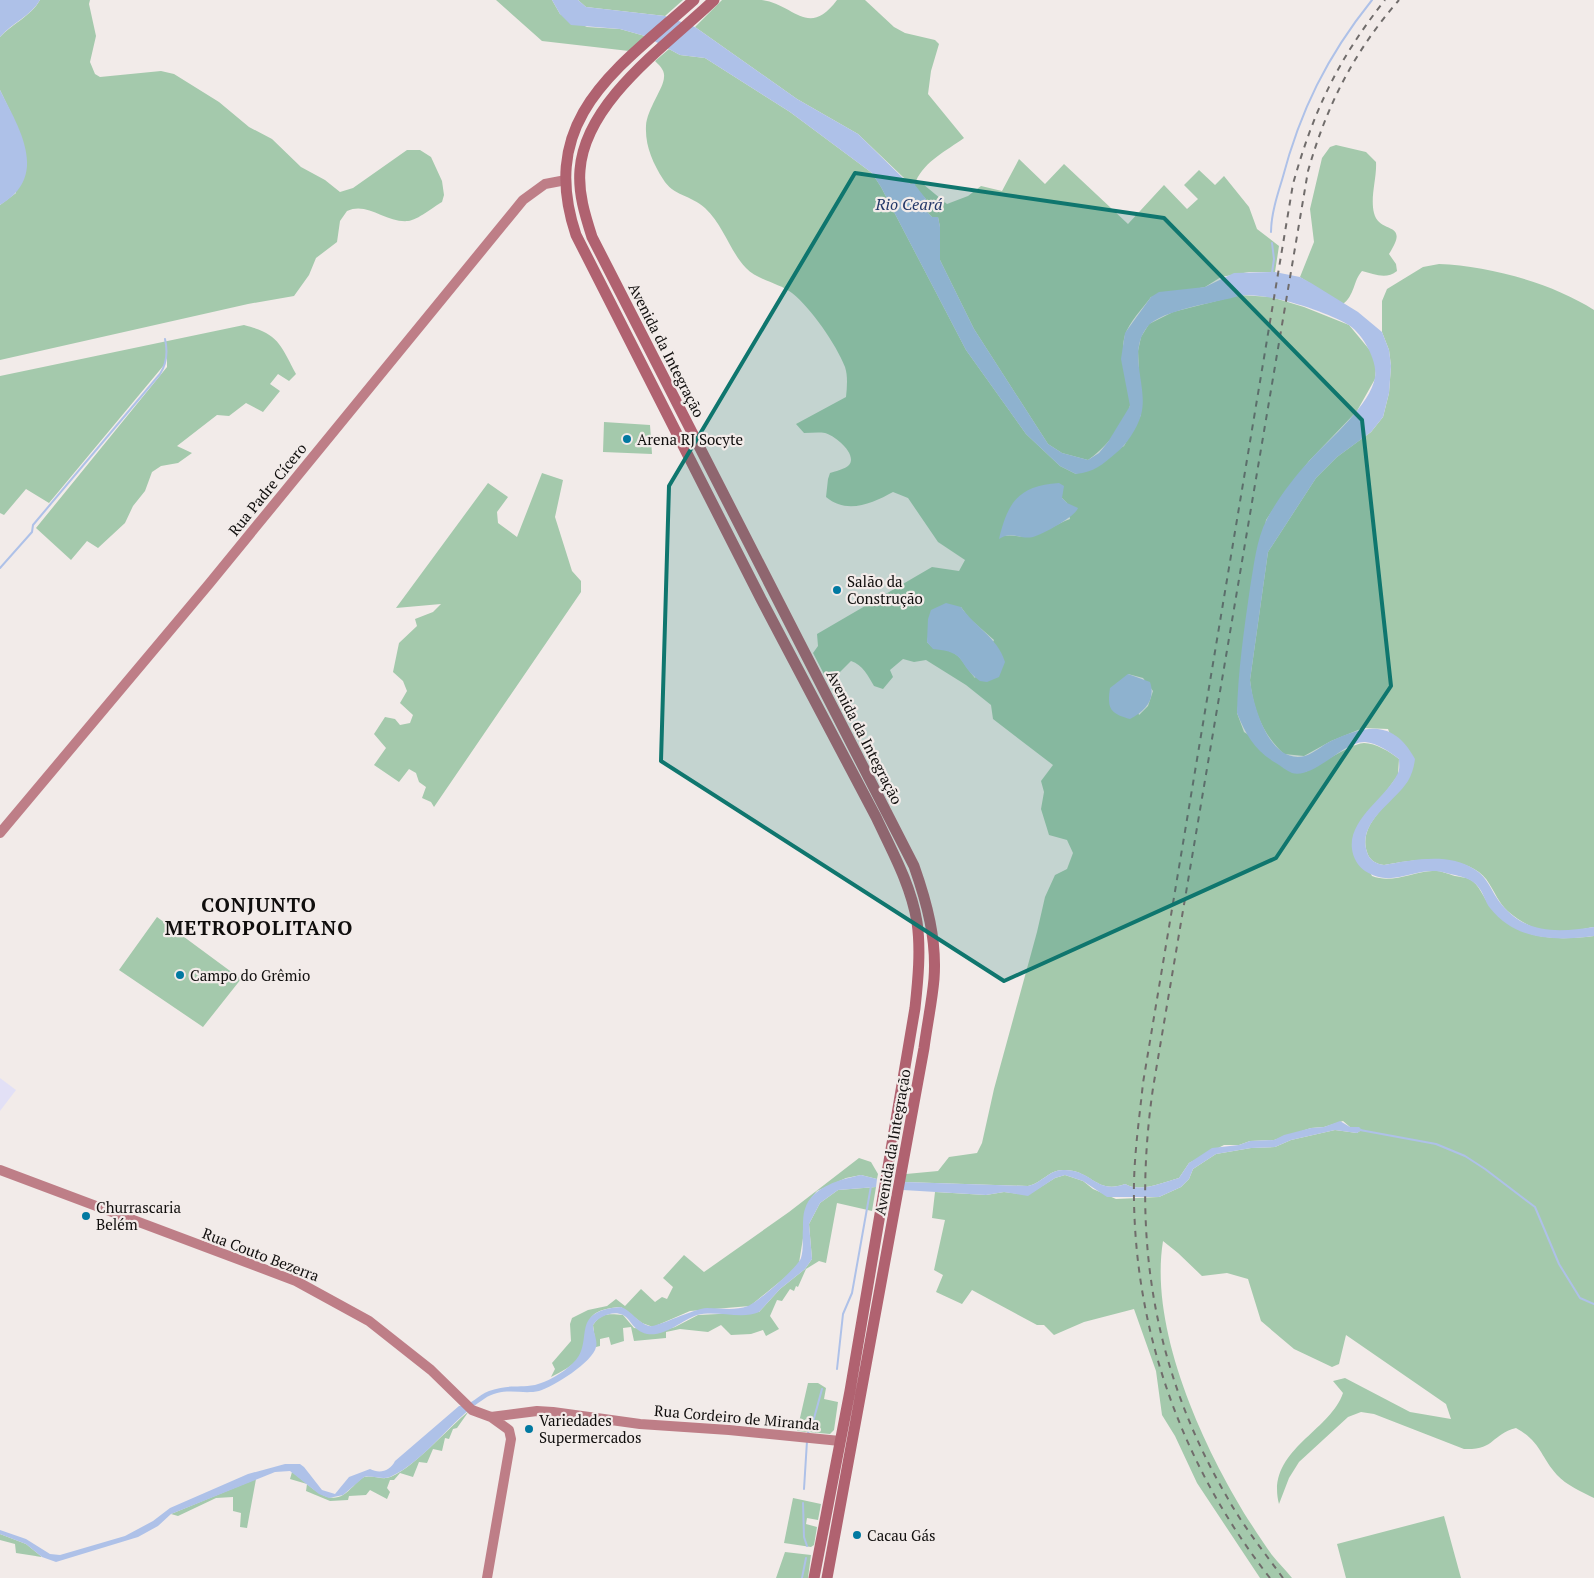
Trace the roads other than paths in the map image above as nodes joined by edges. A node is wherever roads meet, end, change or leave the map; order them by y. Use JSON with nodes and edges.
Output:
{"nodes":[{"id":1,"x":694,"y":0,"type":"edge"},
{"id":2,"x":714,"y":0,"type":"edge"},
{"id":3,"x":566,"y":180,"type":"junction"},
{"id":4,"x":613,"y":277,"type":"junction"},
{"id":5,"x":601,"y":284,"type":"junction"},
{"id":6,"x":814,"y":669,"type":"junction"},
{"id":7,"x":802,"y":676,"type":"junction"},
{"id":8,"x":822,"y":688,"type":"junction"},
{"id":9,"x":811,"y":693,"type":"junction"},
{"id":10,"x":0,"y":833,"type":"edge"},
{"id":11,"x":0,"y":1170,"type":"edge"},
{"id":12,"x":853,"y":1372,"type":"junction"},
{"id":13,"x":865,"y":1375,"type":"junction"},
{"id":14,"x":461,"y":1399,"type":"joint"},
{"id":15,"x":846,"y":1407,"type":"junction"},
{"id":16,"x":859,"y":1410,"type":"junction"},
{"id":17,"x":515,"y":1413,"type":"junction"},
{"id":18,"x":491,"y":1417,"type":"junction"},
{"id":19,"x":511,"y":1434,"type":"junction"},
{"id":20,"x":840,"y":1441,"type":"junction"},
{"id":21,"x":487,"y":1578,"type":"edge"},
{"id":22,"x":814,"y":1578,"type":"edge"},
{"id":23,"x":827,"y":1578,"type":"edge"}],
"edges":[{"from":1,"to":3,"type":"main road","name":"Avenida da Integração"},
{"from":2,"to":4,"type":"main road","name":"Avenida da Integração"},
{"from":3,"to":5,"type":"main road","name":"Avenida da Integração"},
{"from":3,"to":10,"type":"street","name":"Rua Padre Cícero"},
{"from":4,"to":5,"type":"main road"},
{"from":4,"to":6,"type":"main road","name":"Avenida da Integração"},
{"from":5,"to":7,"type":"main road","name":"Avenida da Integração"},
{"from":6,"to":7,"type":"main road"},
{"from":6,"to":8,"type":"main road","name":"Avenida da Integração"},
{"from":7,"to":9,"type":"main road","name":"Avenida da Integração"},
{"from":8,"to":9,"type":"main road"},
{"from":8,"to":13,"type":"main road","name":"Avenida da Integração"},
{"from":9,"to":12,"type":"main road","name":"Avenida da Integração"},
{"from":11,"to":14,"type":"street","name":"Rua Couto Bezerra"},
{"from":12,"to":13,"type":"main road"},
{"from":12,"to":15,"type":"main road","name":"Avenida da Integração"},
{"from":13,"to":16,"type":"main road","name":"Avenida da Integração"},
{"from":14,"to":18,"type":"street","name":"Rua Cordeiro de Miranda"},
{"from":15,"to":16,"type":"main road"},
{"from":15,"to":20,"type":"main road","name":"Avenida da Integração"},
{"from":16,"to":23,"type":"main road","name":"Avenida da Integração"},
{"from":17,"to":18,"type":"street","name":"Rua Cordeiro de Miranda"},
{"from":17,"to":19,"type":"street"},
{"from":17,"to":20,"type":"street","name":"Rua Cordeiro de Miranda"},
{"from":18,"to":19,"type":"street"},
{"from":19,"to":21,"type":"street"},
{"from":20,"to":22,"type":"main road","name":"Avenida da Integração"}]}
